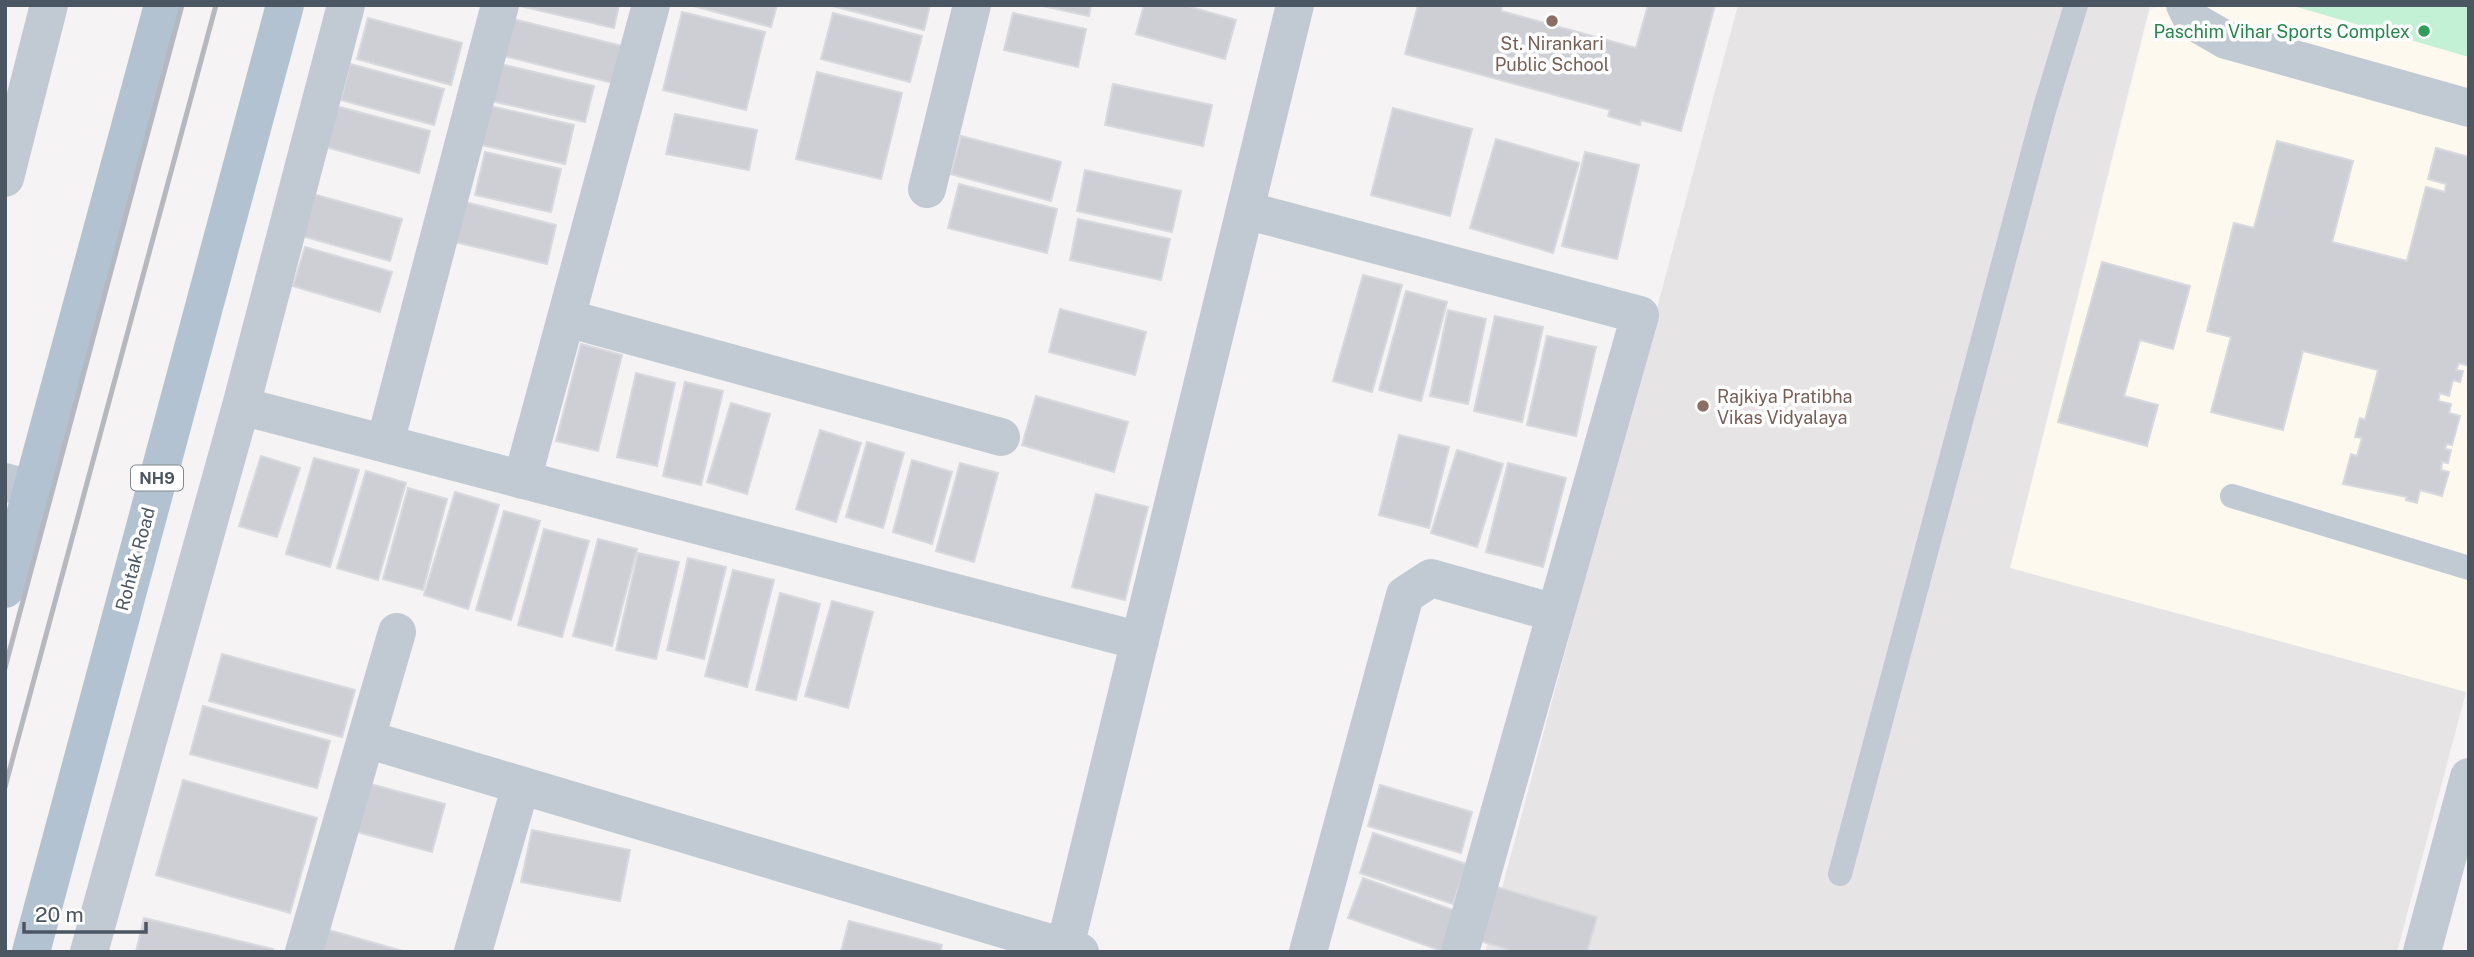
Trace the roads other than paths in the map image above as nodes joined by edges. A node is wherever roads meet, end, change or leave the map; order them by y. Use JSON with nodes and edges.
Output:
{"nodes":[{"id":1,"x":49,"y":5,"type":"edge"},
{"id":2,"x":163,"y":5,"type":"edge"},
{"id":3,"x":285,"y":5,"type":"edge"},
{"id":4,"x":346,"y":5,"type":"edge"},
{"id":5,"x":500,"y":5,"type":"edge"},
{"id":6,"x":651,"y":5,"type":"edge"},
{"id":7,"x":972,"y":5,"type":"edge"},
{"id":8,"x":1295,"y":5,"type":"edge"},
{"id":9,"x":2076,"y":5,"type":"edge"},
{"id":10,"x":2186,"y":5,"type":"edge"},
{"id":11,"x":2469,"y":108,"type":"edge"},
{"id":12,"x":5,"y":178,"type":"edge"},
{"id":13,"x":927,"y":189,"type":"dead end"},
{"id":14,"x":1245,"y":210,"type":"junction"},
{"id":15,"x":566,"y":318,"type":"junction"},
{"id":16,"x":241,"y":406,"type":"junction"},
{"id":17,"x":1001,"y":437,"type":"dead end"},
{"id":18,"x":385,"y":443,"type":"junction"},
{"id":19,"x":522,"y":480,"type":"junction"},
{"id":20,"x":19,"y":486,"type":"edge"},
{"id":21,"x":2232,"y":496,"type":"dead end"},
{"id":22,"x":2469,"y":568,"type":"edge"},
{"id":23,"x":5,"y":589,"type":"edge"},
{"id":24,"x":1555,"y":613,"type":"junction"},
{"id":25,"x":397,"y":632,"type":"dead end"},
{"id":26,"x":1140,"y":641,"type":"junction"},
{"id":27,"x":366,"y":739,"type":"junction"},
{"id":28,"x":2469,"y":778,"type":"edge"},
{"id":29,"x":521,"y":785,"type":"junction"},
{"id":30,"x":1840,"y":874,"type":"dead end"},
{"id":31,"x":991,"y":939,"type":"edge"},
{"id":32,"x":1072,"y":949,"type":"edge"},
{"id":33,"x":31,"y":952,"type":"edge"},
{"id":34,"x":89,"y":952,"type":"edge"},
{"id":35,"x":304,"y":952,"type":"edge"},
{"id":36,"x":473,"y":952,"type":"edge"},
{"id":37,"x":1308,"y":952,"type":"edge"},
{"id":38,"x":1460,"y":952,"type":"edge"},
{"id":39,"x":2422,"y":952,"type":"edge"}],
"edges":[{"from":1,"to":12,"type":"street"},
{"from":2,"to":20,"type":"main road"},
{"from":3,"to":33,"type":"main road","name":"Rohtak Road","number":"NH9"},
{"from":4,"to":16,"type":"street"},
{"from":5,"to":18,"type":"street"},
{"from":6,"to":15,"type":"street"},
{"from":7,"to":13,"type":"street"},
{"from":8,"to":14,"type":"street"},
{"from":9,"to":30,"type":"lane"},
{"from":10,"to":11,"type":"street"},
{"from":14,"to":24,"type":"street"},
{"from":14,"to":26,"type":"street"},
{"from":15,"to":17,"type":"street"},
{"from":15,"to":19,"type":"street"},
{"from":16,"to":18,"type":"street"},
{"from":16,"to":34,"type":"street"},
{"from":18,"to":19,"type":"street"},
{"from":19,"to":26,"type":"street"},
{"from":20,"to":23,"type":"main road"},
{"from":21,"to":22,"type":"lane"},
{"from":24,"to":37,"type":"street"},
{"from":24,"to":38,"type":"street"},
{"from":25,"to":27,"type":"street"},
{"from":26,"to":32,"type":"street"},
{"from":27,"to":29,"type":"street"},
{"from":27,"to":35,"type":"street"},
{"from":28,"to":39,"type":"street"},
{"from":29,"to":31,"type":"street"},
{"from":29,"to":36,"type":"street"},
{"from":31,"to":32,"type":"street"}]}
